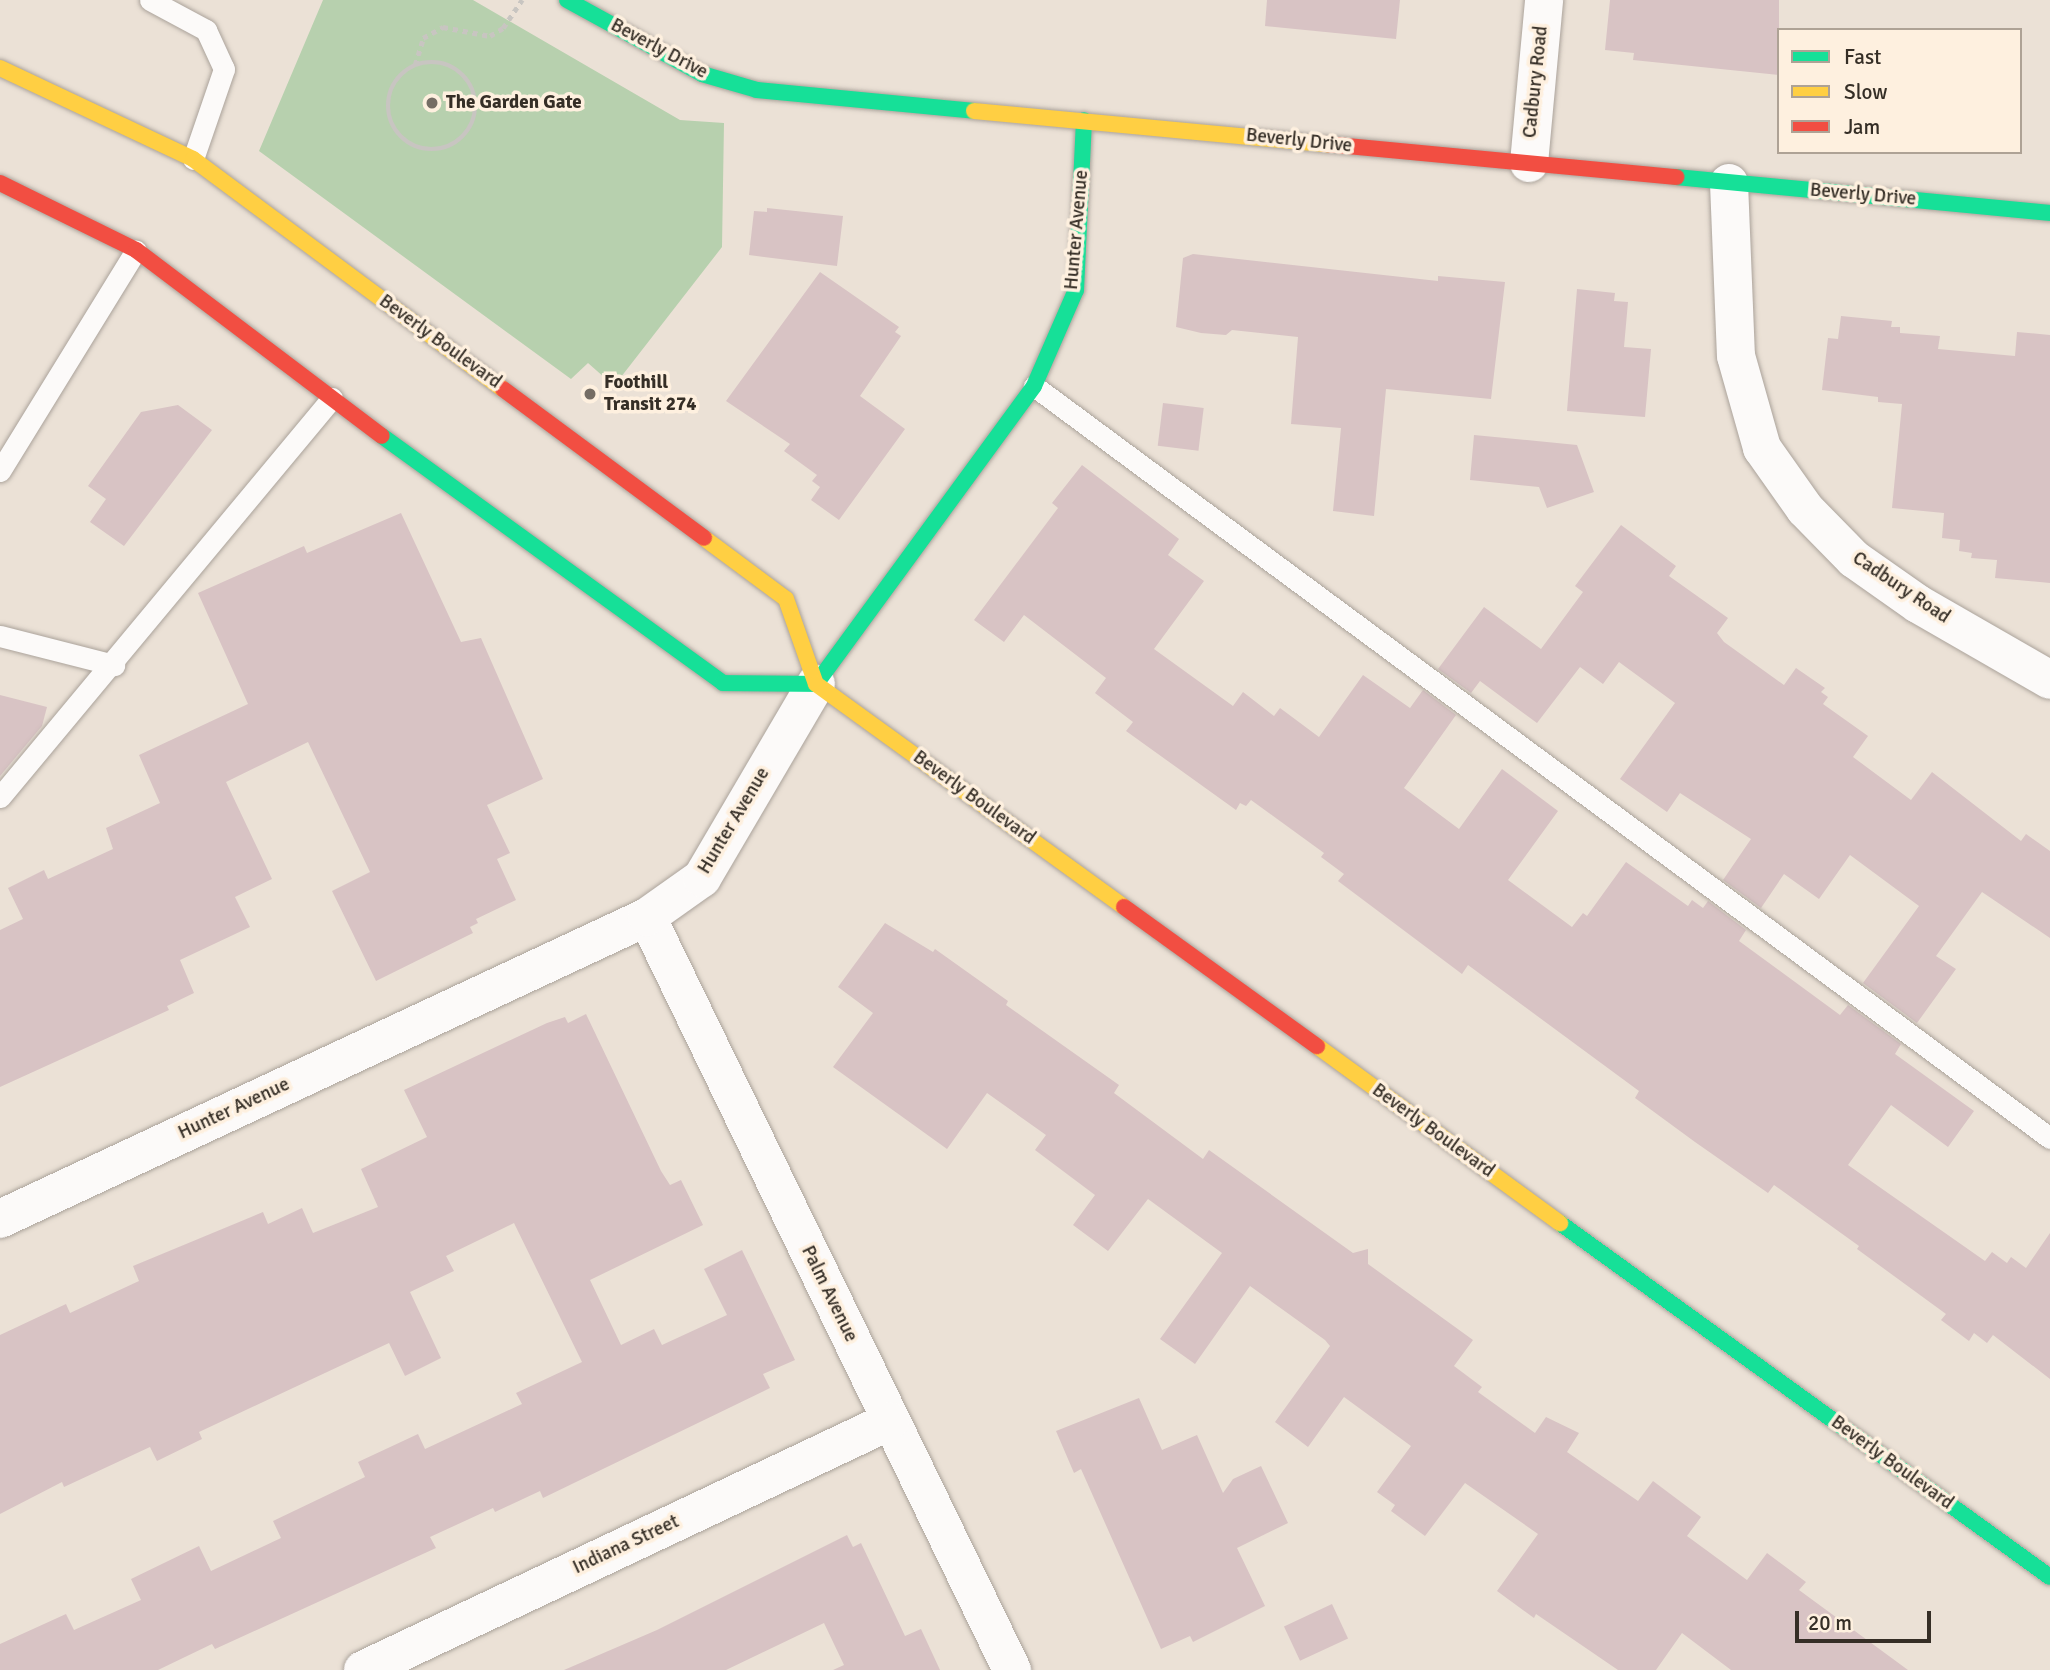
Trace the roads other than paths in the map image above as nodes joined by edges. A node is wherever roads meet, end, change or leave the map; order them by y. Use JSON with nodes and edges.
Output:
{"nodes":[{"id":1,"x":150,"y":0,"type":"edge"},
{"id":2,"x":567,"y":0,"type":"edge"},
{"id":3,"x":1544,"y":0,"type":"edge"},
{"id":4,"x":0,"y":68,"type":"edge"},
{"id":5,"x":1084,"y":120,"type":"junction"},
{"id":6,"x":192,"y":159,"type":"junction"},
{"id":7,"x":1528,"y":163,"type":"junction"},
{"id":8,"x":0,"y":183,"type":"edge"},
{"id":9,"x":1730,"y":183,"type":"junction"},
{"id":10,"x":2050,"y":213,"type":"edge"},
{"id":11,"x":136,"y":250,"type":"junction"},
{"id":12,"x":1034,"y":386,"type":"junction"},
{"id":13,"x":332,"y":398,"type":"junction"},
{"id":14,"x":0,"y":471,"type":"edge"},
{"id":15,"x":0,"y":636,"type":"edge"},
{"id":16,"x":114,"y":666,"type":"junction"},
{"id":17,"x":2050,"y":678,"type":"edge"},
{"id":18,"x":816,"y":684,"type":"junction"},
{"id":19,"x":0,"y":797,"type":"edge"},
{"id":20,"x":647,"y":917,"type":"junction"},
{"id":21,"x":2050,"y":1138,"type":"edge"},
{"id":22,"x":0,"y":1219,"type":"edge"},
{"id":23,"x":890,"y":1421,"type":"junction"},
{"id":24,"x":2050,"y":1577,"type":"edge"},
{"id":25,"x":363,"y":1670,"type":"edge"},
{"id":26,"x":1012,"y":1670,"type":"edge"}],
"edges":[{"from":1,"to":6,"type":"lane"},
{"from":2,"to":5,"type":"main road","name":"Beverly Drive"},
{"from":3,"to":7,"type":"street","name":"Cadbury Road"},
{"from":4,"to":6,"type":"main road","name":"Beverly Boulevard"},
{"from":5,"to":7,"type":"main road","name":"Beverly Drive"},
{"from":5,"to":12,"type":"main road","name":"Hunter Avenue"},
{"from":6,"to":18,"type":"main road","name":"Beverly Boulevard"},
{"from":7,"to":9,"type":"main road","name":"Beverly Drive"},
{"from":8,"to":11,"type":"main road"},
{"from":9,"to":10,"type":"main road","name":"Beverly Drive"},
{"from":9,"to":17,"type":"street","name":"Cadbury Road"},
{"from":11,"to":13,"type":"main road"},
{"from":11,"to":14,"type":"lane"},
{"from":12,"to":18,"type":"main road","name":"Hunter Avenue"},
{"from":12,"to":21,"type":"lane"},
{"from":13,"to":16,"type":"lane"},
{"from":13,"to":18,"type":"main road"},
{"from":15,"to":16,"type":"lane"},
{"from":16,"to":19,"type":"lane"},
{"from":18,"to":20,"type":"street","name":"Hunter Avenue"},
{"from":18,"to":24,"type":"main road","name":"Beverly Boulevard"},
{"from":20,"to":22,"type":"street","name":"Hunter Avenue"},
{"from":20,"to":23,"type":"street","name":"Palm Avenue"},
{"from":23,"to":25,"type":"street","name":"Indiana Street"},
{"from":23,"to":26,"type":"street","name":"Palm Avenue"}]}
